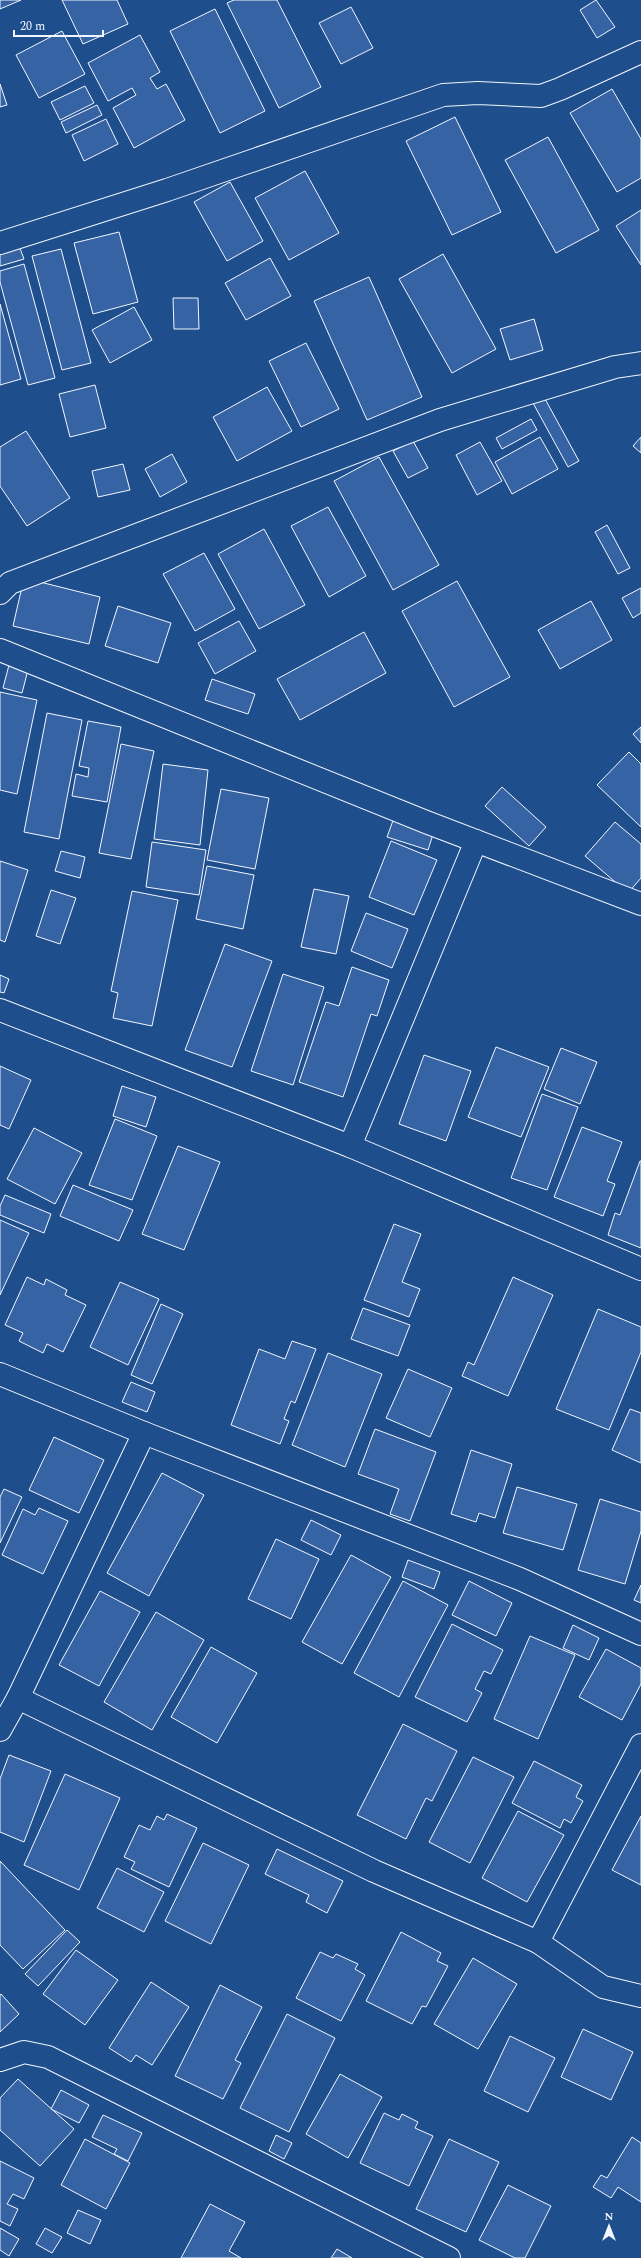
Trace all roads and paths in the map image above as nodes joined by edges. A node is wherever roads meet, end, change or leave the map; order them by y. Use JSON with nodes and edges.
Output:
{"nodes":[{"id":1,"x":641,"y":52,"type":"edge"},
{"id":2,"x":0,"y":243,"type":"edge"},
{"id":3,"x":641,"y":363,"type":"edge"},
{"id":4,"x":0,"y":593,"type":"edge"},
{"id":5,"x":0,"y":650,"type":"edge"},
{"id":6,"x":476,"y":841,"type":"junction"},
{"id":7,"x":641,"y":904,"type":"edge"},
{"id":8,"x":0,"y":1010,"type":"edge"},
{"id":9,"x":350,"y":1146,"type":"junction"},
{"id":10,"x":641,"y":1269,"type":"edge"},
{"id":11,"x":0,"y":1374,"type":"edge"},
{"id":12,"x":144,"y":1433,"type":"junction"},
{"id":13,"x":641,"y":1634,"type":"edge"},
{"id":14,"x":18,"y":1698,"type":"junction"},
{"id":15,"x":0,"y":1730,"type":"edge"},
{"id":16,"x":641,"y":1744,"type":"edge"},
{"id":17,"x":538,"y":1942,"type":"junction"},
{"id":18,"x":641,"y":1996,"type":"edge"},
{"id":19,"x":0,"y":2060,"type":"edge"},
{"id":20,"x":449,"y":2258,"type":"edge"}],
"edges":[{"from":1,"to":2,"type":"street"},
{"from":3,"to":4,"type":"street"},
{"from":5,"to":6,"type":"street"},
{"from":6,"to":7,"type":"street"},
{"from":6,"to":9,"type":"street"},
{"from":8,"to":9,"type":"street"},
{"from":9,"to":10,"type":"street"},
{"from":11,"to":12,"type":"street"},
{"from":12,"to":13,"type":"street"},
{"from":12,"to":14,"type":"street"},
{"from":14,"to":15,"type":"street"},
{"from":14,"to":17,"type":"street"},
{"from":16,"to":17,"type":"street"},
{"from":17,"to":18,"type":"street"},
{"from":19,"to":20,"type":"street"}]}
